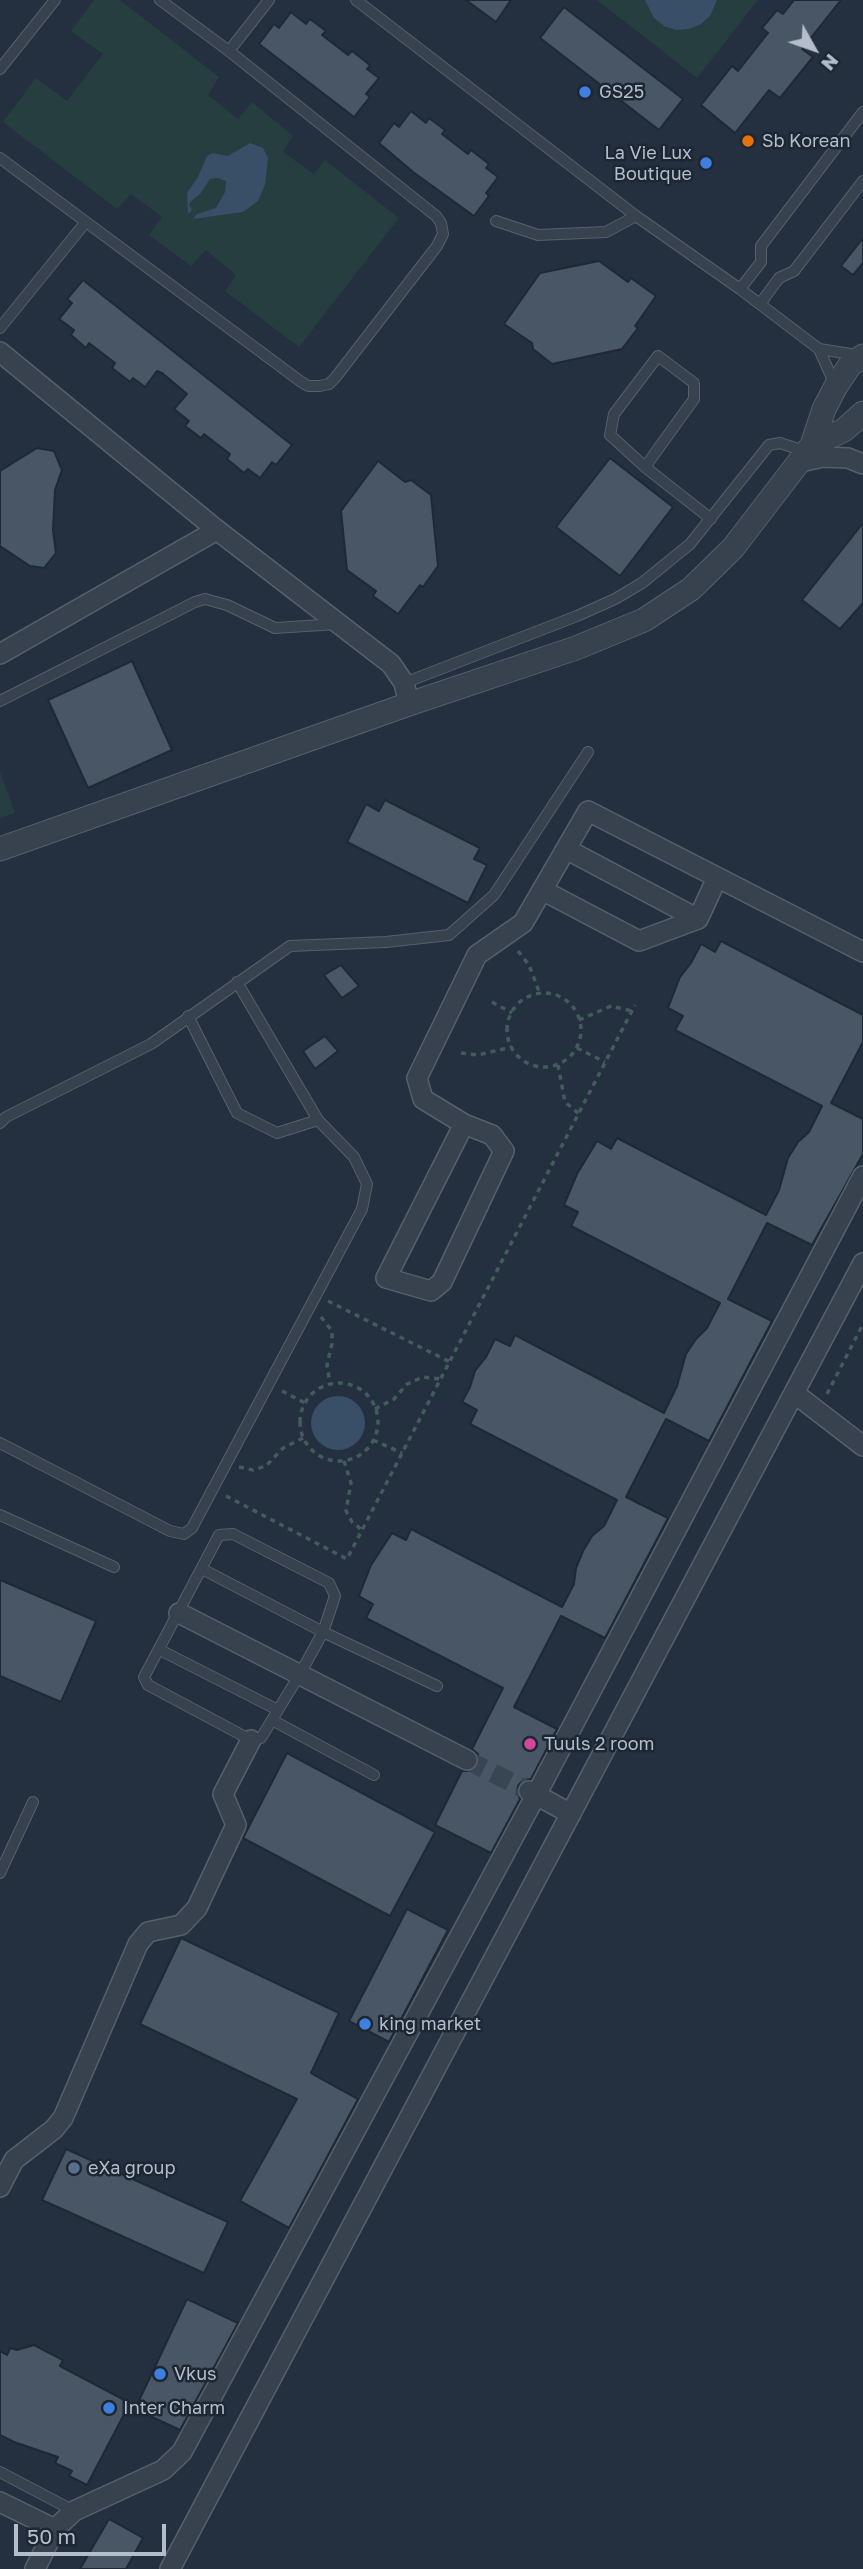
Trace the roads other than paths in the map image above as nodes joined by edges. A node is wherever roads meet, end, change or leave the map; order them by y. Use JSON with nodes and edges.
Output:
{"nodes":[{"id":1,"x":55,"y":0,"type":"edge"},
{"id":2,"x":160,"y":0,"type":"edge"},
{"id":3,"x":269,"y":0,"type":"edge"},
{"id":4,"x":356,"y":0,"type":"edge"},
{"id":5,"x":229,"y":51,"type":"junction"},
{"id":6,"x":0,"y":69,"type":"edge"},
{"id":7,"x":863,"y":112,"type":"edge"},
{"id":8,"x":0,"y":158,"type":"edge"},
{"id":9,"x":863,"y":181,"type":"edge"},
{"id":10,"x":636,"y":216,"type":"junction"},
{"id":11,"x":496,"y":221,"type":"dead end"},
{"id":12,"x":85,"y":223,"type":"junction"},
{"id":13,"x":740,"y":289,"type":"junction"},
{"id":14,"x":760,"y":304,"type":"junction"},
{"id":15,"x":0,"y":328,"type":"edge"},
{"id":16,"x":819,"y":349,"type":"junction"},
{"id":17,"x":0,"y":352,"type":"edge"},
{"id":18,"x":862,"y":355,"type":"edge"},
{"id":19,"x":836,"y":386,"type":"junction"},
{"id":20,"x":824,"y":409,"type":"junction"},
{"id":21,"x":863,"y":414,"type":"edge"},
{"id":22,"x":844,"y":430,"type":"junction"},
{"id":23,"x":806,"y":453,"type":"junction"},
{"id":24,"x":863,"y":464,"type":"edge"},
{"id":25,"x":645,"y":467,"type":"junction"},
{"id":26,"x":711,"y":519,"type":"junction"},
{"id":27,"x":217,"y":530,"type":"junction"},
{"id":28,"x":341,"y":624,"type":"junction"},
{"id":29,"x":0,"y":654,"type":"edge"},
{"id":30,"x":407,"y":693,"type":"junction"},
{"id":31,"x":0,"y":701,"type":"edge"},
{"id":32,"x":588,"y":752,"type":"dead end"},
{"id":33,"x":0,"y":849,"type":"edge"},
{"id":34,"x":566,"y":849,"type":"junction"},
{"id":35,"x":717,"y":878,"type":"junction"},
{"id":36,"x":542,"y":890,"type":"junction"},
{"id":37,"x":698,"y":919,"type":"junction"},
{"id":38,"x":863,"y":951,"type":"edge"},
{"id":39,"x":237,"y":982,"type":"junction"},
{"id":40,"x":188,"y":1016,"type":"junction"},
{"id":41,"x":318,"y":1120,"type":"junction"},
{"id":42,"x":0,"y":1122,"type":"edge"},
{"id":43,"x":464,"y":1124,"type":"junction"},
{"id":44,"x":863,"y":1175,"type":"edge"},
{"id":45,"x":863,"y":1263,"type":"edge"},
{"id":46,"x":794,"y":1393,"type":"junction"},
{"id":47,"x":0,"y":1443,"type":"edge"},
{"id":48,"x":863,"y":1446,"type":"edge"},
{"id":49,"x":0,"y":1515,"type":"edge"},
{"id":50,"x":114,"y":1567,"type":"dead end"},
{"id":51,"x":202,"y":1569,"type":"junction"},
{"id":52,"x":179,"y":1613,"type":"junction"},
{"id":53,"x":323,"y":1632,"type":"junction"},
{"id":54,"x":160,"y":1650,"type":"junction"},
{"id":55,"x":300,"y":1674,"type":"junction"},
{"id":56,"x":437,"y":1686,"type":"dead end"},
{"id":57,"x":278,"y":1710,"type":"junction"},
{"id":58,"x":272,"y":1720,"type":"junction"},
{"id":59,"x":251,"y":1740,"type":"junction"},
{"id":60,"x":467,"y":1760,"type":"tunnel mouth"},
{"id":61,"x":374,"y":1775,"type":"dead end"},
{"id":62,"x":533,"y":1793,"type":"junction"},
{"id":63,"x":33,"y":1802,"type":"dead end"},
{"id":64,"x":571,"y":1814,"type":"junction"},
{"id":65,"x":0,"y":1873,"type":"edge"},
{"id":66,"x":7,"y":2157,"type":"edge"},
{"id":67,"x":0,"y":2187,"type":"edge"},
{"id":68,"x":0,"y":2472,"type":"edge"},
{"id":69,"x":0,"y":2502,"type":"edge"},
{"id":70,"x":74,"y":2511,"type":"junction"},
{"id":71,"x":55,"y":2529,"type":"junction"},
{"id":72,"x":35,"y":2569,"type":"edge"},
{"id":73,"x":170,"y":2569,"type":"edge"}],
"edges":[{"from":1,"to":6,"type":"lane"},
{"from":2,"to":5,"type":"lane"},
{"from":3,"to":5,"type":"lane"},
{"from":4,"to":10,"type":"lane"},
{"from":5,"to":12,"type":"lane"},
{"from":7,"to":13,"type":"lane"},
{"from":8,"to":12,"type":"lane"},
{"from":9,"to":14,"type":"lane"},
{"from":10,"to":11,"type":"lane"},
{"from":10,"to":13,"type":"lane"},
{"from":12,"to":15,"type":"lane"},
{"from":13,"to":14,"type":"lane"},
{"from":14,"to":16,"type":"lane"},
{"from":16,"to":18,"type":"lane"},
{"from":16,"to":19,"type":"lane"},
{"from":17,"to":27,"type":"street"},
{"from":18,"to":19,"type":"street"},
{"from":19,"to":20,"type":"street"},
{"from":20,"to":22,"type":"street"},
{"from":20,"to":23,"type":"street"},
{"from":21,"to":22,"type":"street"},
{"from":22,"to":23,"type":"street"},
{"from":23,"to":24,"type":"street"},
{"from":23,"to":26,"type":"lane"},
{"from":23,"to":30,"type":"street"},
{"from":25,"to":25,"type":"lane"},
{"from":25,"to":26,"type":"lane"},
{"from":26,"to":30,"type":"lane"},
{"from":27,"to":28,"type":"street"},
{"from":27,"to":29,"type":"street"},
{"from":28,"to":30,"type":"street"},
{"from":28,"to":31,"type":"lane"},
{"from":30,"to":33,"type":"street"},
{"from":32,"to":39,"type":"lane"},
{"from":34,"to":35,"type":"street"},
{"from":34,"to":36,"type":"street"},
{"from":34,"to":37,"type":"street"},
{"from":35,"to":37,"type":"street"},
{"from":35,"to":38,"type":"street"},
{"from":36,"to":37,"type":"street"},
{"from":36,"to":43,"type":"street"},
{"from":39,"to":40,"type":"lane"},
{"from":39,"to":41,"type":"lane"},
{"from":40,"to":41,"type":"lane"},
{"from":40,"to":42,"type":"lane"},
{"from":41,"to":47,"type":"lane"},
{"from":43,"to":43,"type":"street"},
{"from":44,"to":62,"type":"street"},
{"from":45,"to":46,"type":"street"},
{"from":46,"to":48,"type":"street"},
{"from":46,"to":64,"type":"street"},
{"from":49,"to":50,"type":"lane"},
{"from":51,"to":52,"type":"lane"},
{"from":51,"to":53,"type":"lane"},
{"from":51,"to":53,"type":"lane"},
{"from":52,"to":54,"type":"lane"},
{"from":52,"to":55,"type":"street"},
{"from":53,"to":55,"type":"lane"},
{"from":53,"to":56,"type":"lane"},
{"from":54,"to":57,"type":"lane"},
{"from":54,"to":59,"type":"lane"},
{"from":55,"to":57,"type":"lane"},
{"from":55,"to":60,"type":"street"},
{"from":57,"to":58,"type":"lane"},
{"from":58,"to":59,"type":"lane"},
{"from":58,"to":61,"type":"lane"},
{"from":59,"to":66,"type":"street"},
{"from":62,"to":64,"type":"street"},
{"from":62,"to":70,"type":"street"},
{"from":63,"to":65,"type":"lane"},
{"from":64,"to":73,"type":"street"},
{"from":66,"to":67,"type":"street"},
{"from":68,"to":70,"type":"lane"},
{"from":69,"to":71,"type":"street"},
{"from":70,"to":71,"type":"street"},
{"from":71,"to":72,"type":"street"}]}
